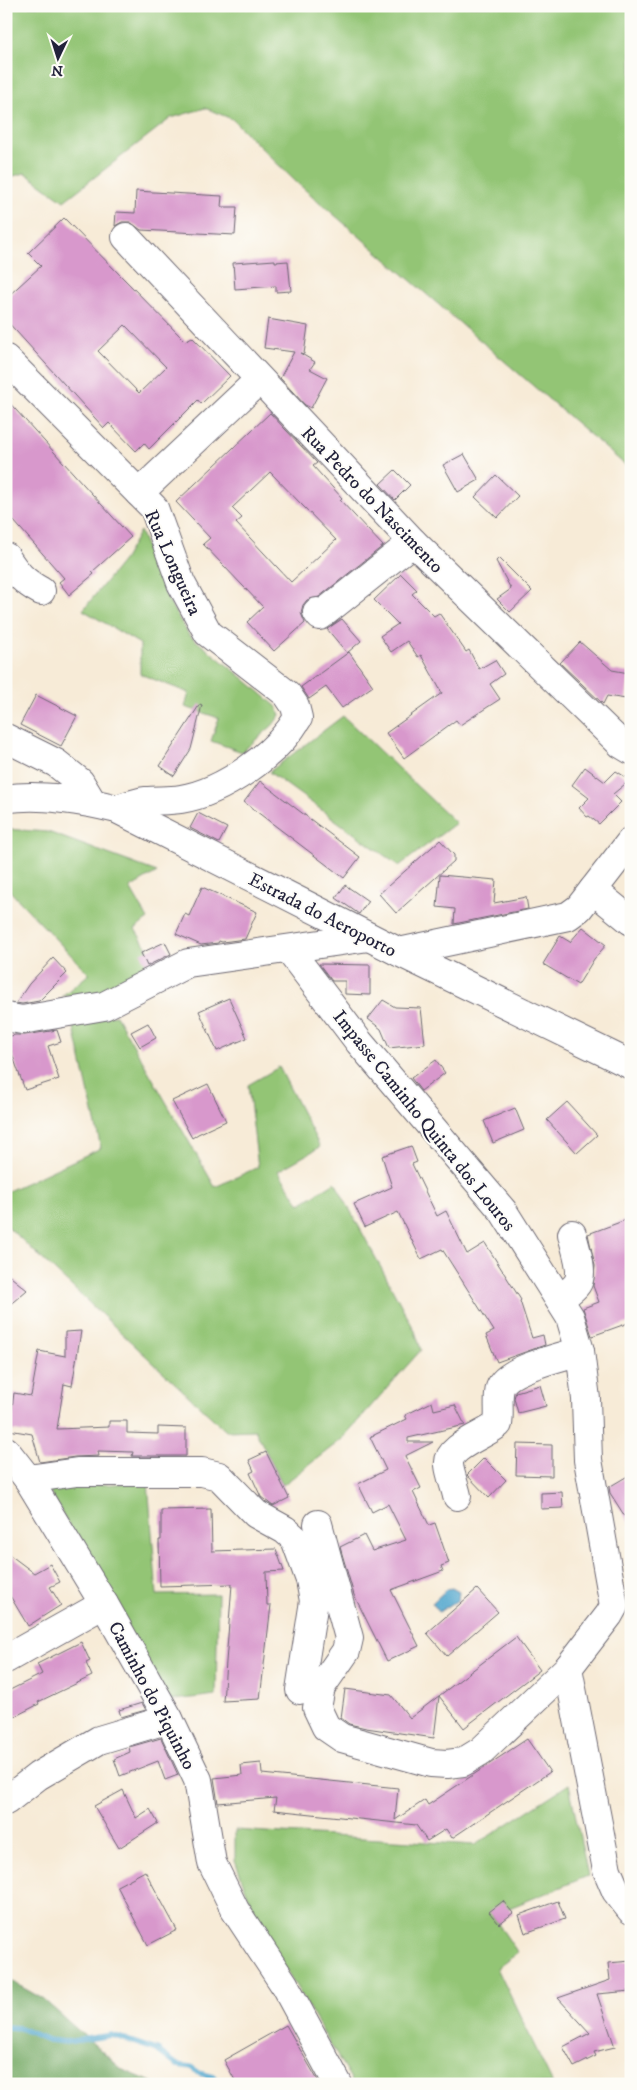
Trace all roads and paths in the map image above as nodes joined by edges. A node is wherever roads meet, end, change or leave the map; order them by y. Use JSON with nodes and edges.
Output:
{"nodes":[{"id":1,"x":126,"y":237,"type":"dead end"},
{"id":2,"x":6,"y":359,"type":"edge"},
{"id":3,"x":259,"y":380,"type":"junction"},
{"id":4,"x":139,"y":493,"type":"junction"},
{"id":5,"x":413,"y":542,"type":"junction"},
{"id":6,"x":6,"y":557,"type":"edge"},
{"id":7,"x":41,"y":591,"type":"dead end"},
{"id":8,"x":317,"y":612,"type":"dead end"},
{"id":9,"x":6,"y":738,"type":"edge"},
{"id":10,"x":631,"y":750,"type":"edge"},
{"id":11,"x":6,"y":799,"type":"edge"},
{"id":12,"x":104,"y":806,"type":"junction"},
{"id":13,"x":631,"y":841,"type":"edge"},
{"id":14,"x":593,"y":890,"type":"junction"},
{"id":15,"x":631,"y":922,"type":"edge"},
{"id":16,"x":370,"y":937,"type":"junction"},
{"id":17,"x":289,"y":950,"type":"junction"},
{"id":18,"x":399,"y":952,"type":"junction"},
{"id":19,"x":6,"y":1017,"type":"edge"},
{"id":20,"x":625,"y":1067,"type":"edge"},
{"id":21,"x":572,"y":1234,"type":"dead end"},
{"id":22,"x":559,"y":1299,"type":"junction"},
{"id":23,"x":580,"y":1351,"type":"junction"},
{"id":24,"x":8,"y":1456,"type":"edge"},
{"id":25,"x":28,"y":1479,"type":"junction"},
{"id":26,"x":457,"y":1496,"type":"dead end"},
{"id":27,"x":318,"y":1524,"type":"dead end"},
{"id":28,"x":104,"y":1604,"type":"junction"},
{"id":29,"x":622,"y":1606,"type":"edge"},
{"id":30,"x":6,"y":1659,"type":"edge"},
{"id":31,"x":568,"y":1668,"type":"junction"},
{"id":32,"x":300,"y":1690,"type":"dead end"},
{"id":33,"x":169,"y":1719,"type":"junction"},
{"id":34,"x":6,"y":1801,"type":"edge"},
{"id":35,"x":631,"y":1910,"type":"edge"},
{"id":36,"x":338,"y":2084,"type":"edge"}],
"edges":[{"from":1,"to":3,"type":"street","name":"Rua Pedro do Nascimento"},
{"from":2,"to":4,"type":"street","name":"Rua Longueira"},
{"from":3,"to":4,"type":"street"},
{"from":3,"to":5,"type":"street","name":"Rua Pedro do Nascimento"},
{"from":4,"to":12,"type":"street","name":"Rua Longueira"},
{"from":5,"to":8,"type":"street"},
{"from":5,"to":10,"type":"street","name":"Rua Pedro do Nascimento"},
{"from":6,"to":7,"type":"street"},
{"from":9,"to":12,"type":"street"},
{"from":11,"to":12,"type":"street","name":"Estrada do Aeroporto"},
{"from":12,"to":16,"type":"street","name":"Estrada do Aeroporto"},
{"from":13,"to":14,"type":"street"},
{"from":14,"to":15,"type":"street"},
{"from":14,"to":18,"type":"street"},
{"from":16,"to":17,"type":"street"},
{"from":16,"to":18,"type":"street","name":"Estrada do Aeroporto"},
{"from":17,"to":19,"type":"street"},
{"from":17,"to":22,"type":"street","name":"Impasse Caminho Quinta dos Louros"},
{"from":18,"to":20,"type":"street","name":"Estrada do Aeroporto"},
{"from":21,"to":22,"type":"street"},
{"from":22,"to":23,"type":"street","name":"Impasse Caminho Quinta dos Louros"},
{"from":23,"to":26,"type":"street"},
{"from":23,"to":29,"type":"street","name":"Impasse Caminho Quinta dos Louros"},
{"from":24,"to":25,"type":"street","name":"Caminho do Piquinho"},
{"from":25,"to":28,"type":"street","name":"Caminho do Piquinho"},
{"from":25,"to":32,"type":"street"},
{"from":27,"to":31,"type":"street","name":"Impasse Caminho Quinta dos Louros"},
{"from":28,"to":30,"type":"street"},
{"from":28,"to":33,"type":"street","name":"Caminho do Piquinho"},
{"from":29,"to":31,"type":"street","name":"Impasse Caminho Quinta dos Louros"},
{"from":31,"to":35,"type":"street"},
{"from":33,"to":34,"type":"street"},
{"from":33,"to":36,"type":"street","name":"Caminho do Piquinho"}]}
